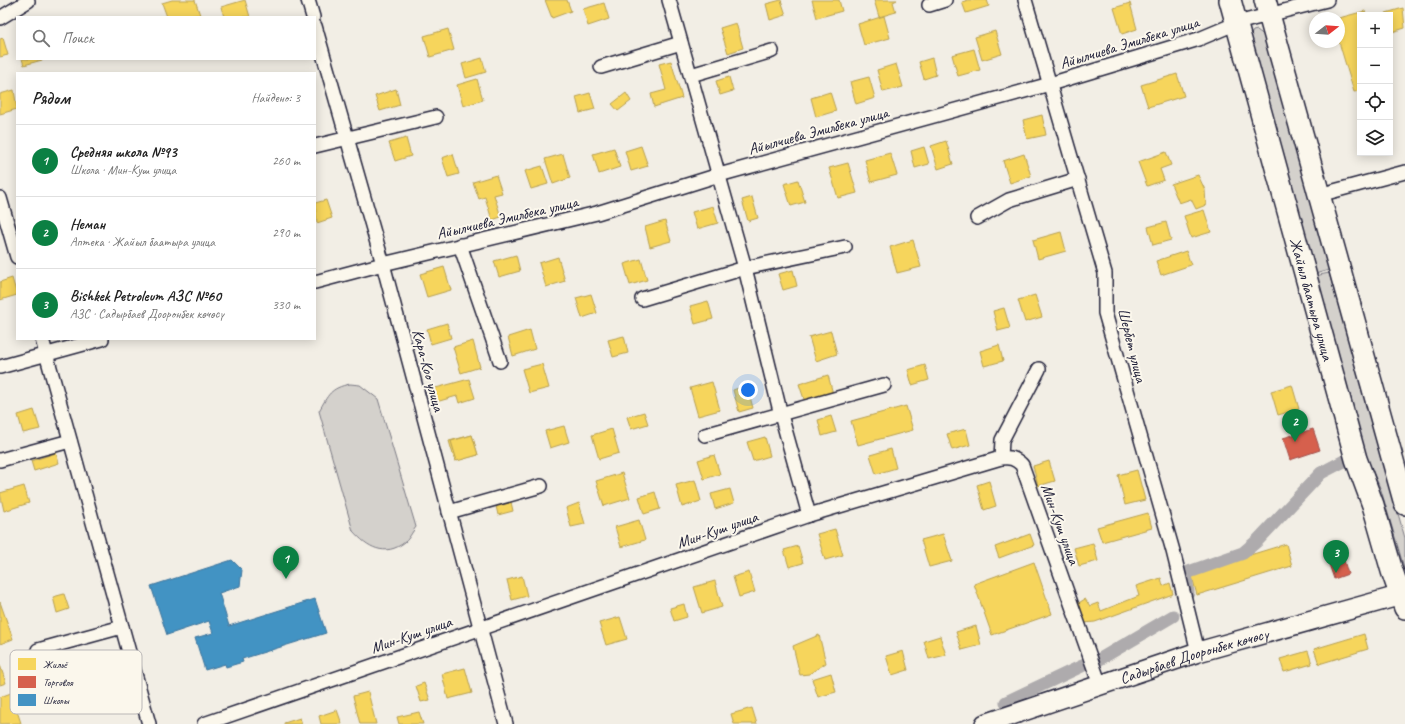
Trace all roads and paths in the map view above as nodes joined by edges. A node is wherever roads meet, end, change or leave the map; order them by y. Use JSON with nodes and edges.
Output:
{"nodes":[{"id":1,"x":308,"y":0,"type":"edge"},
{"id":2,"x":669,"y":0,"type":"edge"},
{"id":3,"x":945,"y":0,"type":"edge"},
{"id":4,"x":1025,"y":0,"type":"edge"},
{"id":5,"x":1230,"y":0,"type":"edge"},
{"id":6,"x":1327,"y":0,"type":"edge"},
{"id":7,"x":28,"y":1,"type":"edge"},
{"id":8,"x":929,"y":5,"type":"dead end"},
{"id":9,"x":1267,"y":7,"type":"edge"},
{"id":10,"x":313,"y":16,"type":"edge"},
{"id":11,"x":0,"y":18,"type":"edge"},
{"id":12,"x":1237,"y":23,"type":"junction"},
{"id":13,"x":316,"y":30,"type":"edge"},
{"id":14,"x":681,"y":43,"type":"junction"},
{"id":15,"x":772,"y":51,"type":"dead end"},
{"id":16,"x":601,"y":67,"type":"dead end"},
{"id":17,"x":690,"y":75,"type":"junction"},
{"id":18,"x":1050,"y":84,"type":"junction"},
{"id":19,"x":436,"y":117,"type":"dead end"},
{"id":20,"x":346,"y":138,"type":"junction"},
{"id":21,"x":316,"y":146,"type":"edge"},
{"id":22,"x":1405,"y":172,"type":"edge"},
{"id":23,"x":719,"y":175,"type":"junction"},
{"id":24,"x":1078,"y":179,"type":"junction"},
{"id":25,"x":1319,"y":195,"type":"junction"},
{"id":26,"x":0,"y":198,"type":"edge"},
{"id":27,"x":978,"y":218,"type":"dead end"},
{"id":28,"x":8,"y":228,"type":"edge"},
{"id":29,"x":460,"y":245,"type":"junction"},
{"id":30,"x":845,"y":247,"type":"dead end"},
{"id":31,"x":16,"y":254,"type":"edge"},
{"id":32,"x":383,"y":264,"type":"junction"},
{"id":33,"x":745,"y":268,"type":"junction"},
{"id":34,"x":316,"y":282,"type":"edge"},
{"id":35,"x":642,"y":299,"type":"dead end"},
{"id":36,"x":42,"y":340,"type":"edge"},
{"id":37,"x":98,"y":340,"type":"edge"},
{"id":38,"x":46,"y":354,"type":"junction"},
{"id":39,"x":500,"y":361,"type":"dead end"},
{"id":40,"x":0,"y":367,"type":"edge"},
{"id":41,"x":1039,"y":369,"type":"dead end"},
{"id":42,"x":884,"y":386,"type":"dead end"},
{"id":43,"x":781,"y":414,"type":"junction"},
{"id":44,"x":706,"y":435,"type":"dead end"},
{"id":45,"x":70,"y":441,"type":"junction"},
{"id":46,"x":1001,"y":458,"type":"junction"},
{"id":47,"x":0,"y":460,"type":"edge"},
{"id":48,"x":541,"y":486,"type":"dead end"},
{"id":49,"x":1405,"y":504,"type":"edge"},
{"id":50,"x":449,"y":512,"type":"junction"},
{"id":51,"x":810,"y":515,"type":"junction"},
{"id":52,"x":1403,"y":599,"type":"edge"},
{"id":53,"x":122,"y":627,"type":"junction"},
{"id":54,"x":480,"y":628,"type":"junction"},
{"id":55,"x":38,"y":650,"type":"dead end"},
{"id":56,"x":128,"y":650,"type":"edge"},
{"id":57,"x":1198,"y":652,"type":"junction"},
{"id":58,"x":1100,"y":685,"type":"junction"},
{"id":59,"x":142,"y":699,"type":"edge"},
{"id":60,"x":1004,"y":721,"type":"edge"},
{"id":61,"x":149,"y":724,"type":"edge"},
{"id":62,"x":204,"y":724,"type":"edge"},
{"id":63,"x":506,"y":724,"type":"edge"},
{"id":64,"x":985,"y":724,"type":"edge"}],
"edges":[{"from":1,"to":10,"type":"street"},
{"from":2,"to":14,"type":"street"},
{"from":3,"to":8,"type":"street"},
{"from":4,"to":18,"type":"street","name":"Шербет улица"},
{"from":5,"to":12,"type":"main road","name":"Жайыл баатыра улица"},
{"from":6,"to":9,"type":"street","name":"Айылчиева Эмилбека улица"},
{"from":7,"to":11,"type":"street"},
{"from":9,"to":12,"type":"street","name":"Айылчиева Эмилбека улица"},
{"from":9,"to":25,"type":"main road"},
{"from":12,"to":18,"type":"street","name":"Айылчиева Эмилбека улица"},
{"from":12,"to":52,"type":"main road","name":"Жайыл баатыра улица"},
{"from":13,"to":20,"type":"street","name":"Кара-Коо улица"},
{"from":14,"to":16,"type":"street"},
{"from":14,"to":17,"type":"street"},
{"from":15,"to":17,"type":"street"},
{"from":17,"to":23,"type":"street"},
{"from":18,"to":23,"type":"street","name":"Айылчиева Эмилбека улица"},
{"from":18,"to":24,"type":"street","name":"Шербет улица"},
{"from":19,"to":20,"type":"street"},
{"from":20,"to":21,"type":"street"},
{"from":20,"to":32,"type":"street","name":"Кара-Коо улица"},
{"from":22,"to":25,"type":"street"},
{"from":23,"to":29,"type":"street","name":"Айылчиева Эмилбека улица"},
{"from":23,"to":33,"type":"street"},
{"from":24,"to":27,"type":"street"},
{"from":24,"to":57,"type":"street","name":"Шербет улица"},
{"from":25,"to":49,"type":"main road"},
{"from":26,"to":28,"type":"street"},
{"from":28,"to":31,"type":"street"},
{"from":29,"to":32,"type":"street","name":"Айылчиева Эмилбека улица"},
{"from":29,"to":39,"type":"street"},
{"from":30,"to":33,"type":"street"},
{"from":32,"to":34,"type":"street","name":"Айылчиева Эмилбека улица"},
{"from":32,"to":50,"type":"street","name":"Кара-Коо улица"},
{"from":33,"to":35,"type":"street"},
{"from":33,"to":43,"type":"street"},
{"from":36,"to":38,"type":"street"},
{"from":37,"to":38,"type":"street"},
{"from":38,"to":40,"type":"street"},
{"from":38,"to":45,"type":"street"},
{"from":41,"to":46,"type":"street"},
{"from":42,"to":43,"type":"street"},
{"from":43,"to":44,"type":"street"},
{"from":43,"to":51,"type":"street"},
{"from":45,"to":47,"type":"street"},
{"from":45,"to":53,"type":"street"},
{"from":46,"to":51,"type":"street","name":"Мин-Куш улица"},
{"from":46,"to":58,"type":"street","name":"Мин-Куш улица"},
{"from":48,"to":50,"type":"street"},
{"from":50,"to":54,"type":"street","name":"Кара-Коо улица"},
{"from":51,"to":54,"type":"street","name":"Мин-Куш улица"},
{"from":52,"to":57,"type":"main road","name":"Садырбаев Дооронбек көчөсү"},
{"from":53,"to":55,"type":"street"},
{"from":53,"to":56,"type":"street"},
{"from":54,"to":62,"type":"street","name":"Мин-Куш улица"},
{"from":54,"to":63,"type":"street","name":"Кара-Коо улица"},
{"from":57,"to":58,"type":"main road","name":"Садырбаев Дооронбек көчөсү"},
{"from":58,"to":60,"type":"main road","name":"Садырбаев Дооронбек көчөсү"},
{"from":59,"to":61,"type":"street"},
{"from":60,"to":64,"type":"main road","name":"Садырбаев Дооронбек көчөсү"}]}
